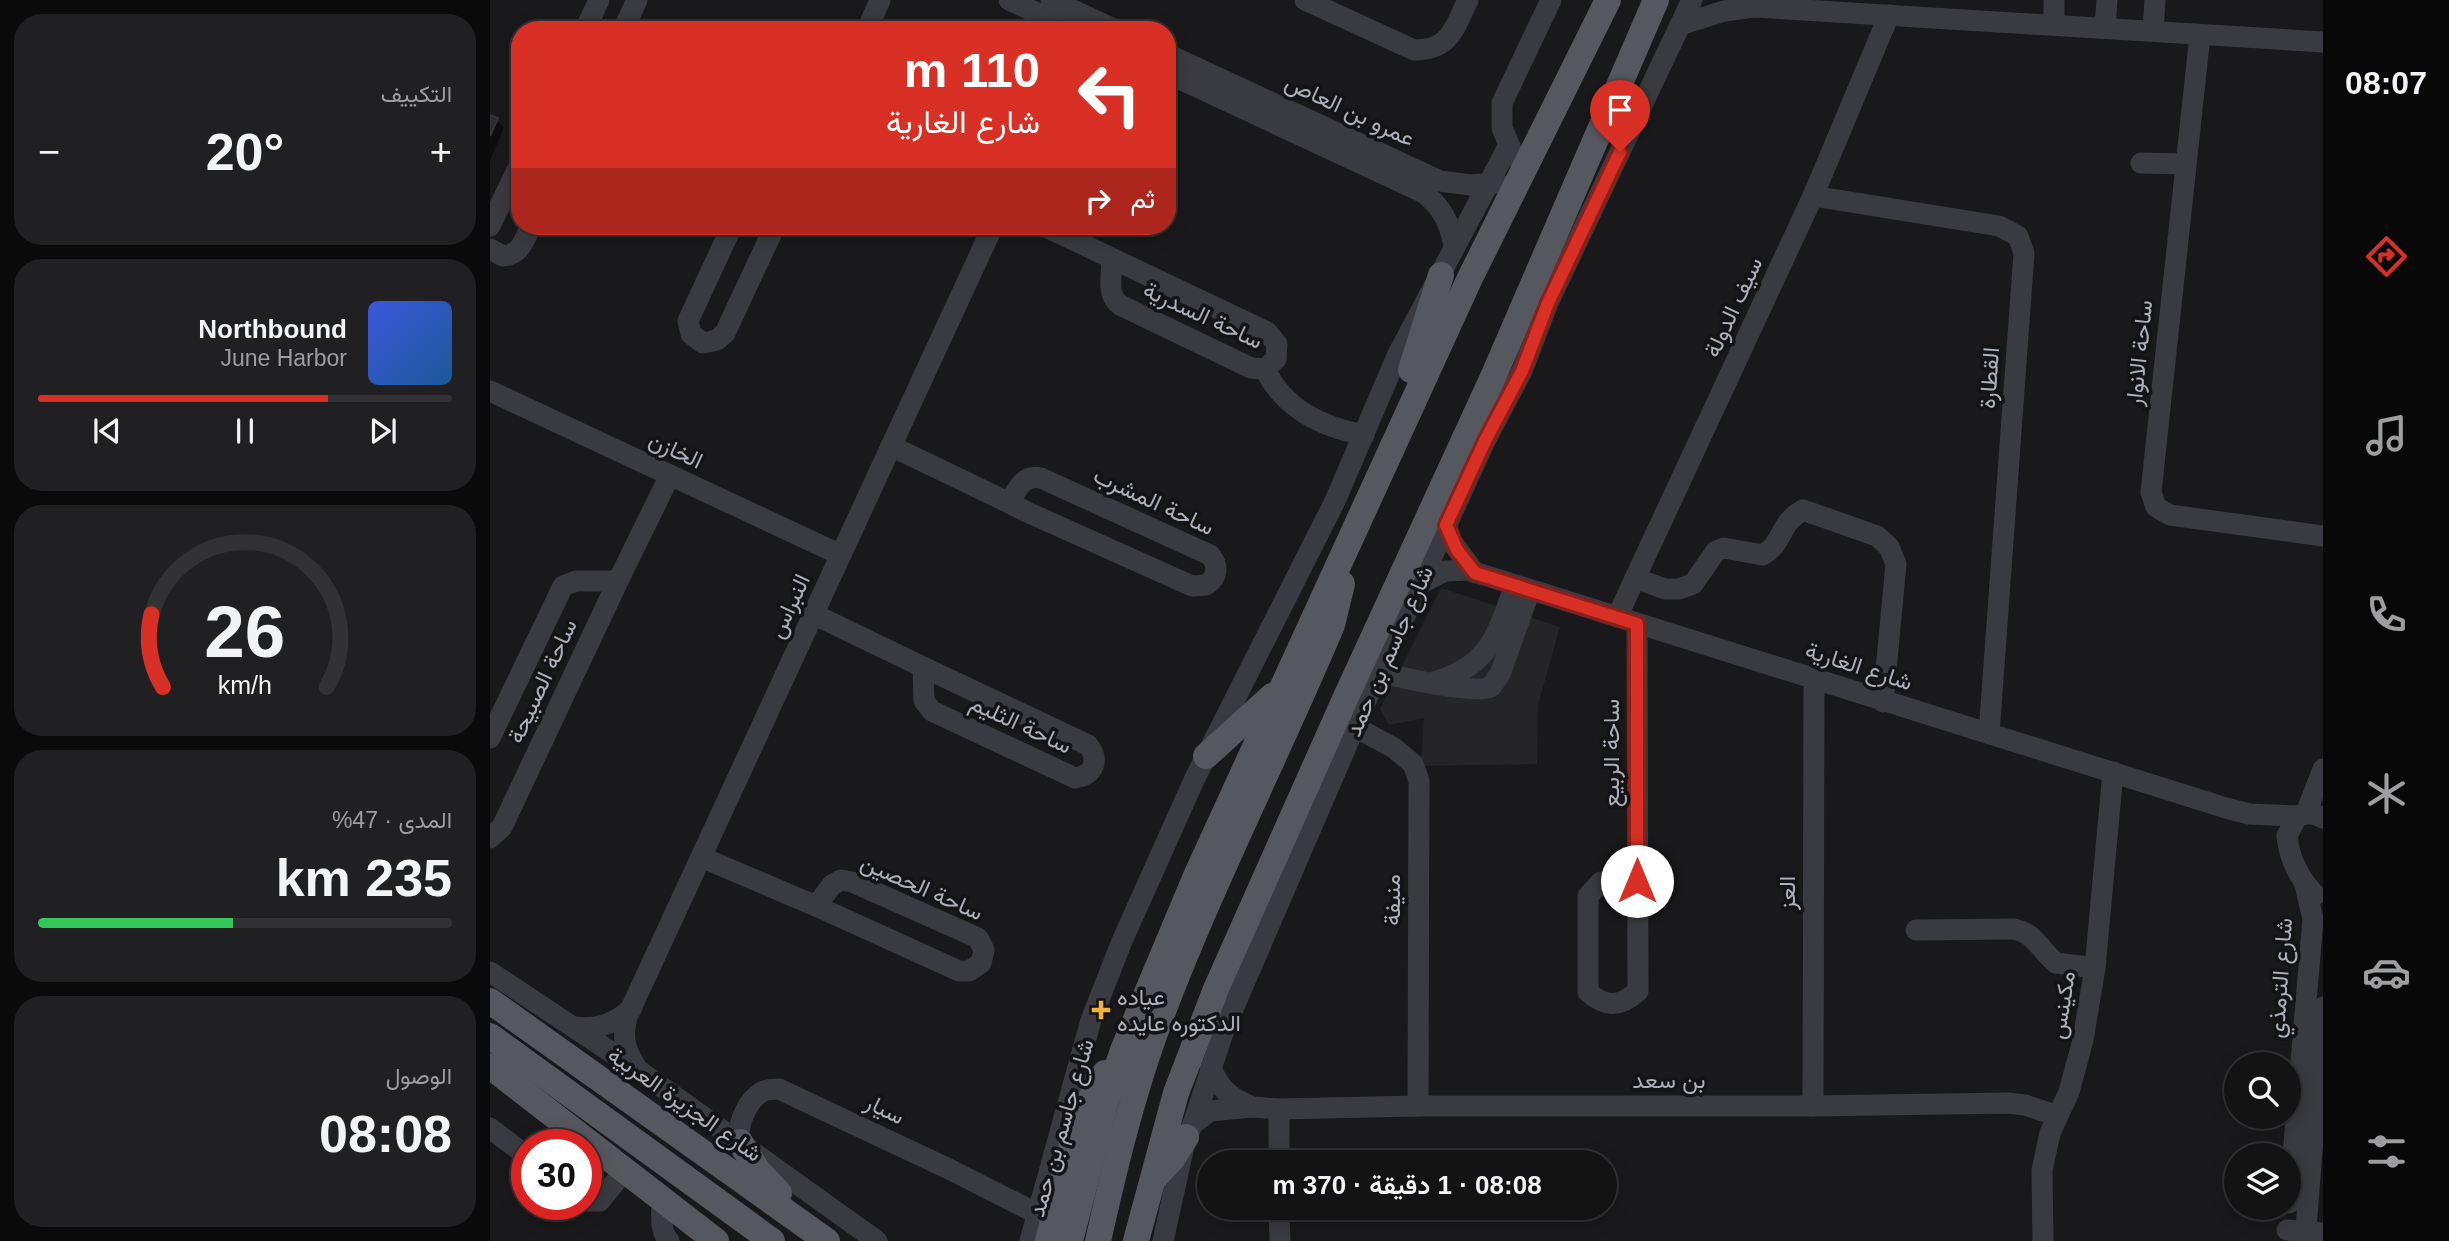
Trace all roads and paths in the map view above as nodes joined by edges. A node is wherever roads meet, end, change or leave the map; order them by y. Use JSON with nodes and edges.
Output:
{"nodes":[{"id":1,"x":599,"y":0,"type":"edge"},
{"id":2,"x":638,"y":0,"type":"edge"},
{"id":3,"x":880,"y":0,"type":"edge"},
{"id":4,"x":1009,"y":0,"type":"edge"},
{"id":5,"x":1051,"y":0,"type":"edge"},
{"id":6,"x":1306,"y":0,"type":"edge"},
{"id":7,"x":1468,"y":0,"type":"edge"},
{"id":8,"x":1550,"y":0,"type":"edge"},
{"id":9,"x":1608,"y":0,"type":"edge"},
{"id":10,"x":1656,"y":0,"type":"edge"},
{"id":11,"x":1692,"y":0,"type":"edge"},
{"id":12,"x":1731,"y":0,"type":"edge"},
{"id":13,"x":2054,"y":0,"type":"edge"},
{"id":14,"x":2107,"y":0,"type":"edge"},
{"id":15,"x":2155,"y":0,"type":"edge"},
{"id":16,"x":1794,"y":5,"type":"edge"},
{"id":17,"x":1754,"y":7,"type":"junction"},
{"id":18,"x":1962,"y":10,"type":"edge"},
{"id":19,"x":1889,"y":15,"type":"junction"},
{"id":20,"x":589,"y":21,"type":"edge"},
{"id":21,"x":628,"y":21,"type":"edge"},
{"id":22,"x":871,"y":21,"type":"edge"},
{"id":23,"x":1068,"y":21,"type":"edge"},
{"id":24,"x":1076,"y":21,"type":"edge"},
{"id":25,"x":1680,"y":25,"type":"junction"},
{"id":26,"x":2054,"y":25,"type":"junction"},
{"id":27,"x":2105,"y":28,"type":"junction"},
{"id":28,"x":2153,"y":32,"type":"junction"},
{"id":29,"x":2200,"y":35,"type":"junction"},
{"id":30,"x":2323,"y":42,"type":"edge"},
{"id":31,"x":1176,"y":59,"type":"edge"},
{"id":32,"x":1176,"y":77,"type":"edge"},
{"id":33,"x":1509,"y":145,"type":"junction"},
{"id":34,"x":1366,"y":156,"type":"junction"},
{"id":35,"x":2141,"y":163,"type":"dead end"},
{"id":36,"x":2186,"y":164,"type":"junction"},
{"id":37,"x":1520,"y":178,"type":"junction"},
{"id":38,"x":511,"y":183,"type":"edge"},
{"id":39,"x":1488,"y":183,"type":"junction"},
{"id":40,"x":1813,"y":196,"type":"junction"},
{"id":41,"x":490,"y":226,"type":"edge"},
{"id":42,"x":526,"y":235,"type":"edge"},
{"id":43,"x":728,"y":235,"type":"edge"},
{"id":44,"x":771,"y":235,"type":"edge"},
{"id":45,"x":989,"y":235,"type":"edge"},
{"id":46,"x":1062,"y":235,"type":"edge"},
{"id":47,"x":1454,"y":245,"type":"junction"},
{"id":48,"x":490,"y":249,"type":"edge"},
{"id":49,"x":1112,"y":260,"type":"junction"},
{"id":50,"x":1441,"y":275,"type":"junction"},
{"id":51,"x":1265,"y":369,"type":"junction"},
{"id":52,"x":1493,"y":377,"type":"junction"},
{"id":53,"x":490,"y":391,"type":"edge"},
{"id":54,"x":1406,"y":416,"type":"junction"},
{"id":55,"x":1364,"y":435,"type":"junction"},
{"id":56,"x":1486,"y":439,"type":"junction"},
{"id":57,"x":891,"y":446,"type":"junction"},
{"id":58,"x":670,"y":475,"type":"junction"},
{"id":59,"x":1009,"y":503,"type":"junction"},
{"id":60,"x":1446,"y":525,"type":"junction"},
{"id":61,"x":2323,"y":536,"type":"edge"},
{"id":62,"x":1344,"y":551,"type":"junction"},
{"id":63,"x":841,"y":555,"type":"junction"},
{"id":64,"x":1475,"y":573,"type":"junction"},
{"id":65,"x":1635,"y":579,"type":"junction"},
{"id":66,"x":618,"y":581,"type":"junction"},
{"id":67,"x":1419,"y":584,"type":"junction"},
{"id":68,"x":1523,"y":588,"type":"junction"},
{"id":69,"x":813,"y":614,"type":"junction"},
{"id":70,"x":1627,"y":620,"type":"junction"},
{"id":71,"x":1395,"y":636,"type":"joint"},
{"id":72,"x":1504,"y":638,"type":"junction"},
{"id":73,"x":1371,"y":664,"type":"junction"},
{"id":74,"x":923,"y":667,"type":"junction"},
{"id":75,"x":1814,"y":679,"type":"junction"},
{"id":76,"x":1433,"y":683,"type":"junction"},
{"id":77,"x":1284,"y":685,"type":"junction"},
{"id":78,"x":1882,"y":702,"type":"junction"},
{"id":79,"x":1355,"y":727,"type":"junction"},
{"id":80,"x":1989,"y":734,"type":"junction"},
{"id":81,"x":490,"y":738,"type":"edge"},
{"id":82,"x":1206,"y":756,"type":"junction"},
{"id":83,"x":2323,"y":769,"type":"edge"},
{"id":84,"x":2113,"y":772,"type":"junction"},
{"id":85,"x":2226,"y":808,"type":"junction"},
{"id":86,"x":2309,"y":816,"type":"edge"},
{"id":87,"x":490,"y":838,"type":"edge"},
{"id":88,"x":2288,"y":845,"type":"junction"},
{"id":89,"x":701,"y":857,"type":"junction"},
{"id":90,"x":1637,"y":881,"type":"junction"},
{"id":91,"x":2305,"y":885,"type":"junction"},
{"id":92,"x":2323,"y":897,"type":"edge"},
{"id":93,"x":816,"y":906,"type":"junction"},
{"id":94,"x":1916,"y":930,"type":"dead end"},
{"id":95,"x":2095,"y":968,"type":"junction"},
{"id":96,"x":490,"y":972,"type":"edge"},
{"id":97,"x":490,"y":1001,"type":"edge"},
{"id":98,"x":2323,"y":1007,"type":"edge"},
{"id":99,"x":632,"y":1008,"type":"junction"},
{"id":100,"x":573,"y":1027,"type":"junction"},
{"id":101,"x":490,"y":1036,"type":"edge"},
{"id":102,"x":1123,"y":1050,"type":"junction"},
{"id":103,"x":490,"y":1066,"type":"edge"},
{"id":104,"x":1210,"y":1067,"type":"junction"},
{"id":105,"x":638,"y":1070,"type":"junction"},
{"id":106,"x":1419,"y":1106,"type":"junction"},
{"id":107,"x":1252,"y":1107,"type":"junction"},
{"id":108,"x":1812,"y":1107,"type":"junction"},
{"id":109,"x":1279,"y":1109,"type":"junction"},
{"id":110,"x":2057,"y":1116,"type":"junction"},
{"id":111,"x":490,"y":1128,"type":"edge"},
{"id":112,"x":1189,"y":1130,"type":"junction"},
{"id":113,"x":740,"y":1142,"type":"junction"},
{"id":114,"x":2294,"y":1143,"type":"edge"},
{"id":115,"x":511,"y":1144,"type":"edge"},
{"id":116,"x":1279,"y":1150,"type":"edge"},
{"id":117,"x":625,"y":1170,"type":"junction"},
{"id":118,"x":1152,"y":1181,"type":"junction"},
{"id":119,"x":602,"y":1199,"type":"edge"},
{"id":120,"x":662,"y":1201,"type":"junction"},
{"id":121,"x":1036,"y":1213,"type":"junction"},
{"id":122,"x":1279,"y":1220,"type":"edge"},
{"id":123,"x":818,"y":1235,"type":"edge"},
{"id":124,"x":2301,"y":1235,"type":"edge"},
{"id":125,"x":669,"y":1241,"type":"edge"},
{"id":126,"x":716,"y":1241,"type":"edge"},
{"id":127,"x":772,"y":1241,"type":"edge"},
{"id":128,"x":877,"y":1241,"type":"edge"},
{"id":129,"x":1030,"y":1241,"type":"edge"},
{"id":130,"x":1048,"y":1241,"type":"edge"},
{"id":131,"x":1070,"y":1241,"type":"edge"},
{"id":132,"x":1098,"y":1241,"type":"edge"},
{"id":133,"x":1136,"y":1241,"type":"edge"},
{"id":134,"x":1163,"y":1241,"type":"edge"},
{"id":135,"x":1280,"y":1241,"type":"edge"},
{"id":136,"x":2043,"y":1241,"type":"edge"}],
"edges":[{"from":1,"to":20,"type":"street"},
{"from":2,"to":21,"type":"street"},
{"from":3,"to":22,"type":"street"},
{"from":4,"to":23,"type":"street"},
{"from":5,"to":24,"type":"street"},
{"from":6,"to":7,"type":"street"},
{"from":8,"to":33,"type":"street"},
{"from":9,"to":37,"type":"main road","name":"شارع جاسم بن حمد"},
{"from":10,"to":52,"type":"main road","name":"شارع جاسم بن حمد"},
{"from":11,"to":25,"type":"street","name":"شارع جاسم بن حمد"},
{"from":12,"to":17,"type":"street"},
{"from":13,"to":26,"type":"street"},
{"from":14,"to":27,"type":"street"},
{"from":15,"to":28,"type":"street"},
{"from":16,"to":17,"type":"street"},
{"from":16,"to":19,"type":"street"},
{"from":17,"to":25,"type":"street"},
{"from":18,"to":19,"type":"street"},
{"from":18,"to":26,"type":"street"},
{"from":19,"to":40,"type":"street","name":"سيف الدولة"},
{"from":25,"to":56,"type":"street","name":"شارع جاسم بن حمد"},
{"from":26,"to":27,"type":"street"},
{"from":27,"to":28,"type":"street"},
{"from":28,"to":29,"type":"street"},
{"from":29,"to":30,"type":"street"},
{"from":29,"to":36,"type":"street","name":"ساحة الانوار"},
{"from":31,"to":34,"type":"street","name":"عمرو بن العاص"},
{"from":32,"to":34,"type":"street","name":"عمرو بن العاص"},
{"from":33,"to":37,"type":"street"},
{"from":33,"to":39,"type":"street","name":"شارع جاسم بن حمد"},
{"from":34,"to":39,"type":"street","name":"عمرو بن العاص"},
{"from":34,"to":47,"type":"street","name":"عمرو بن العاص"},
{"from":35,"to":36,"type":"street"},
{"from":36,"to":61,"type":"street","name":"ساحة الانوار"},
{"from":37,"to":39,"type":"street","name":"عمرو بن العاص"},
{"from":37,"to":54,"type":"main road","name":"شارع جاسم بن حمد"},
{"from":38,"to":41,"type":"street"},
{"from":39,"to":47,"type":"street","name":"شارع جاسم بن حمد"},
{"from":40,"to":65,"type":"street","name":"سيف الدولة"},
{"from":40,"to":80,"type":"street","name":"القطارة"},
{"from":42,"to":48,"type":"street"},
{"from":43,"to":44,"type":"street"},
{"from":45,"to":57,"type":"street","name":"النبراس"},
{"from":46,"to":49,"type":"street","name":"ساحة السدرية"},
{"from":47,"to":50,"type":"street","name":"شارع جاسم بن حمد"},
{"from":49,"to":51,"type":"street","name":"ساحة السدرية"},
{"from":49,"to":51,"type":"street","name":"ساحة السدرية"},
{"from":50,"to":54,"type":"main road"},
{"from":50,"to":55,"type":"street","name":"شارع جاسم بن حمد"},
{"from":51,"to":55,"type":"street"},
{"from":52,"to":56,"type":"main road"},
{"from":52,"to":73,"type":"main road","name":"شارع جاسم بن حمد"},
{"from":53,"to":58,"type":"street","name":"الخازن"},
{"from":54,"to":62,"type":"main road","name":"شارع جاسم بن حمد"},
{"from":55,"to":82,"type":"street","name":"شارع جاسم بن حمد"},
{"from":56,"to":60,"type":"street","name":"شارع جاسم بن حمد"},
{"from":57,"to":59,"type":"street","name":"ساحة المشرب"},
{"from":57,"to":63,"type":"street","name":"النبراس"},
{"from":58,"to":63,"type":"street","name":"الخازن"},
{"from":58,"to":66,"type":"street","name":"ساحة الصبيحة"},
{"from":59,"to":59,"type":"street","name":"ساحة المشرب"},
{"from":60,"to":64,"type":"street"},
{"from":60,"to":67,"type":"street","name":"شارع جاسم بن حمد"},
{"from":62,"to":77,"type":"main road","name":"شارع جاسم بن حمد"},
{"from":62,"to":132,"type":"main road"},
{"from":63,"to":69,"type":"street","name":"النبراس"},
{"from":64,"to":67,"type":"street","name":"شارع الغارية"},
{"from":64,"to":68,"type":"street","name":"شارع الغارية"},
{"from":65,"to":70,"type":"street","name":"سيف الدولة"},
{"from":65,"to":78,"type":"street"},
{"from":66,"to":81,"type":"street","name":"ساحة الصبيحة"},
{"from":66,"to":87,"type":"street","name":"ساحة الصبيحة"},
{"from":67,"to":71,"type":"street","name":"شارع جاسم بن حمد"},
{"from":68,"to":70,"type":"street","name":"شارع الغارية"},
{"from":68,"to":72,"type":"street"},
{"from":69,"to":74,"type":"street","name":"ساحة الثليم"},
{"from":69,"to":89,"type":"street","name":"النبراس"},
{"from":70,"to":75,"type":"street","name":"شارع الغارية"},
{"from":70,"to":90,"type":"street","name":"ساحة الربيع"},
{"from":71,"to":73,"type":"main road"},
{"from":72,"to":76,"type":"street"},
{"from":72,"to":76,"type":"street"},
{"from":73,"to":76,"type":"street"},
{"from":73,"to":79,"type":"street","name":"شارع جاسم بن حمد"},
{"from":73,"to":118,"type":"main road","name":"شارع جاسم بن حمد"},
{"from":74,"to":74,"type":"street","name":"ساحة الثليم"},
{"from":75,"to":78,"type":"street","name":"شارع الغارية"},
{"from":75,"to":108,"type":"street","name":"العز"},
{"from":77,"to":82,"type":"main road"},
{"from":77,"to":102,"type":"main road","name":"شارع جاسم بن حمد"},
{"from":78,"to":80,"type":"street","name":"شارع الغارية"},
{"from":79,"to":104,"type":"street","name":"شارع جاسم بن حمد"},
{"from":79,"to":106,"type":"street","name":"منيفة"},
{"from":80,"to":84,"type":"street","name":"شارع الغارية"},
{"from":82,"to":121,"type":"street","name":"شارع جاسم بن حمد"},
{"from":83,"to":86,"type":"street"},
{"from":84,"to":85,"type":"street","name":"شارع الغارية"},
{"from":84,"to":95,"type":"street","name":"مكينس"},
{"from":85,"to":86,"type":"street","name":"شارع الغارية"},
{"from":85,"to":88,"type":"street","name":"شارع الغارية"},
{"from":86,"to":88,"type":"street"},
{"from":88,"to":91,"type":"street","name":"شارع الترمذي"},
{"from":89,"to":93,"type":"street","name":"ساحة الحصين"},
{"from":89,"to":99,"type":"street","name":"النبراس"},
{"from":90,"to":90,"type":"street","name":"ساحة الربيع"},
{"from":91,"to":92,"type":"street"},
{"from":91,"to":114,"type":"street","name":"شارع الترمذي"},
{"from":93,"to":93,"type":"street","name":"ساحة الحصين"},
{"from":94,"to":95,"type":"street"},
{"from":95,"to":110,"type":"street","name":"مكينس"},
{"from":96,"to":100,"type":"street","name":"شارع الجزيرة العربية"},
{"from":97,"to":123,"type":"main road","name":"شارع الجزيرة العربية"},
{"from":98,"to":124,"type":"street","name":"شارع الترمذي"},
{"from":99,"to":100,"type":"street"},
{"from":99,"to":105,"type":"street","name":"النبراس"},
{"from":100,"to":105,"type":"street","name":"شارع الجزيرة العربية"},
{"from":101,"to":127,"type":"main road"},
{"from":102,"to":130,"type":"main road"},
{"from":102,"to":131,"type":"main road","name":"شارع جاسم بن حمد"},
{"from":103,"to":117,"type":"main road"},
{"from":104,"to":107,"type":"street"},
{"from":104,"to":112,"type":"street","name":"شارع جاسم بن حمد"},
{"from":105,"to":113,"type":"street","name":"شارع الجزيرة العربية"},
{"from":106,"to":108,"type":"street","name":"بن سعد"},
{"from":106,"to":109,"type":"street","name":"بن سعد"},
{"from":107,"to":109,"type":"street","name":"بن سعد"},
{"from":107,"to":112,"type":"street","name":"بن سعد"},
{"from":108,"to":110,"type":"street","name":"بن سعد"},
{"from":109,"to":116,"type":"street"},
{"from":110,"to":136,"type":"street","name":"مكينس"},
{"from":111,"to":115,"type":"street"},
{"from":112,"to":118,"type":"main road"},
{"from":112,"to":134,"type":"street","name":"شارع جاسم بن حمد"},
{"from":113,"to":121,"type":"street","name":"سيار"},
{"from":113,"to":123,"type":"main road"},
{"from":113,"to":128,"type":"street","name":"شارع الجزيرة العربية"},
{"from":117,"to":119,"type":"street"},
{"from":117,"to":120,"type":"main road"},
{"from":118,"to":133,"type":"main road","name":"شارع جاسم بن حمد"},
{"from":120,"to":125,"type":"street"},
{"from":120,"to":126,"type":"main road"},
{"from":121,"to":129,"type":"street","name":"شارع جاسم بن حمد"},
{"from":122,"to":135,"type":"street"}]}
